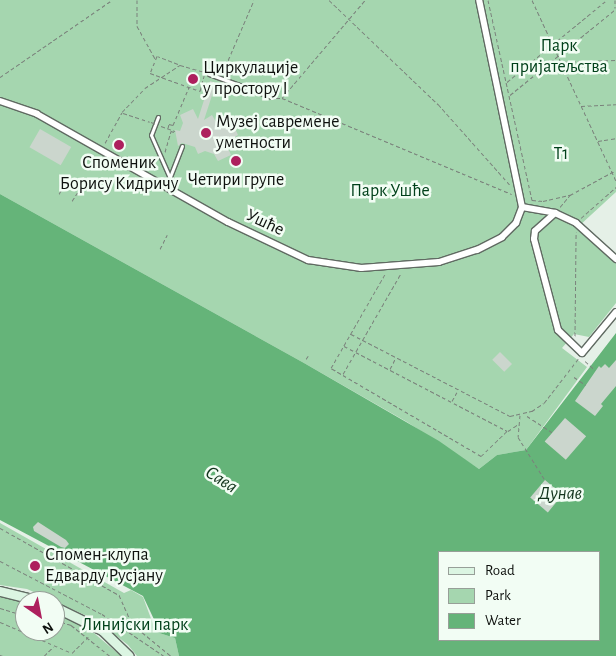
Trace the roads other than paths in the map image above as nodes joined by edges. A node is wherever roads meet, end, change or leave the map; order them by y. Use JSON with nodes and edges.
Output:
{"nodes":[{"id":1,"x":479,"y":0,"type":"edge"},
{"id":2,"x":207,"y":74,"type":"road end"},
{"id":3,"x":272,"y":97,"type":"road end"},
{"id":4,"x":0,"y":101,"type":"edge"},
{"id":5,"x":158,"y":117,"type":"dead end"},
{"id":6,"x":182,"y":146,"type":"dead end"},
{"id":7,"x":170,"y":178,"type":"junction"},
{"id":8,"x":166,"y":187,"type":"junction"},
{"id":9,"x":522,"y":207,"type":"junction"},
{"id":10,"x":555,"y":213,"type":"junction"},
{"id":11,"x":616,"y":259,"type":"edge"},
{"id":12,"x":616,"y":312,"type":"edge"},
{"id":13,"x":0,"y":591,"type":"edge"},
{"id":14,"x":15,"y":595,"type":"edge"},
{"id":15,"x":65,"y":612,"type":"edge"},
{"id":16,"x":129,"y":656,"type":"edge"}],
"edges":[{"from":1,"to":9,"type":"street"},
{"from":2,"to":3,"type":"lane"},
{"from":4,"to":8,"type":"street","name":"Ушће"},
{"from":5,"to":7,"type":"lane"},
{"from":6,"to":7,"type":"lane"},
{"from":7,"to":8,"type":"lane"},
{"from":8,"to":9,"type":"street","name":"Ушће"},
{"from":9,"to":10,"type":"street"},
{"from":10,"to":11,"type":"street"},
{"from":10,"to":12,"type":"street"},
{"from":13,"to":14,"type":"main road"},
{"from":15,"to":16,"type":"main road"}]}
